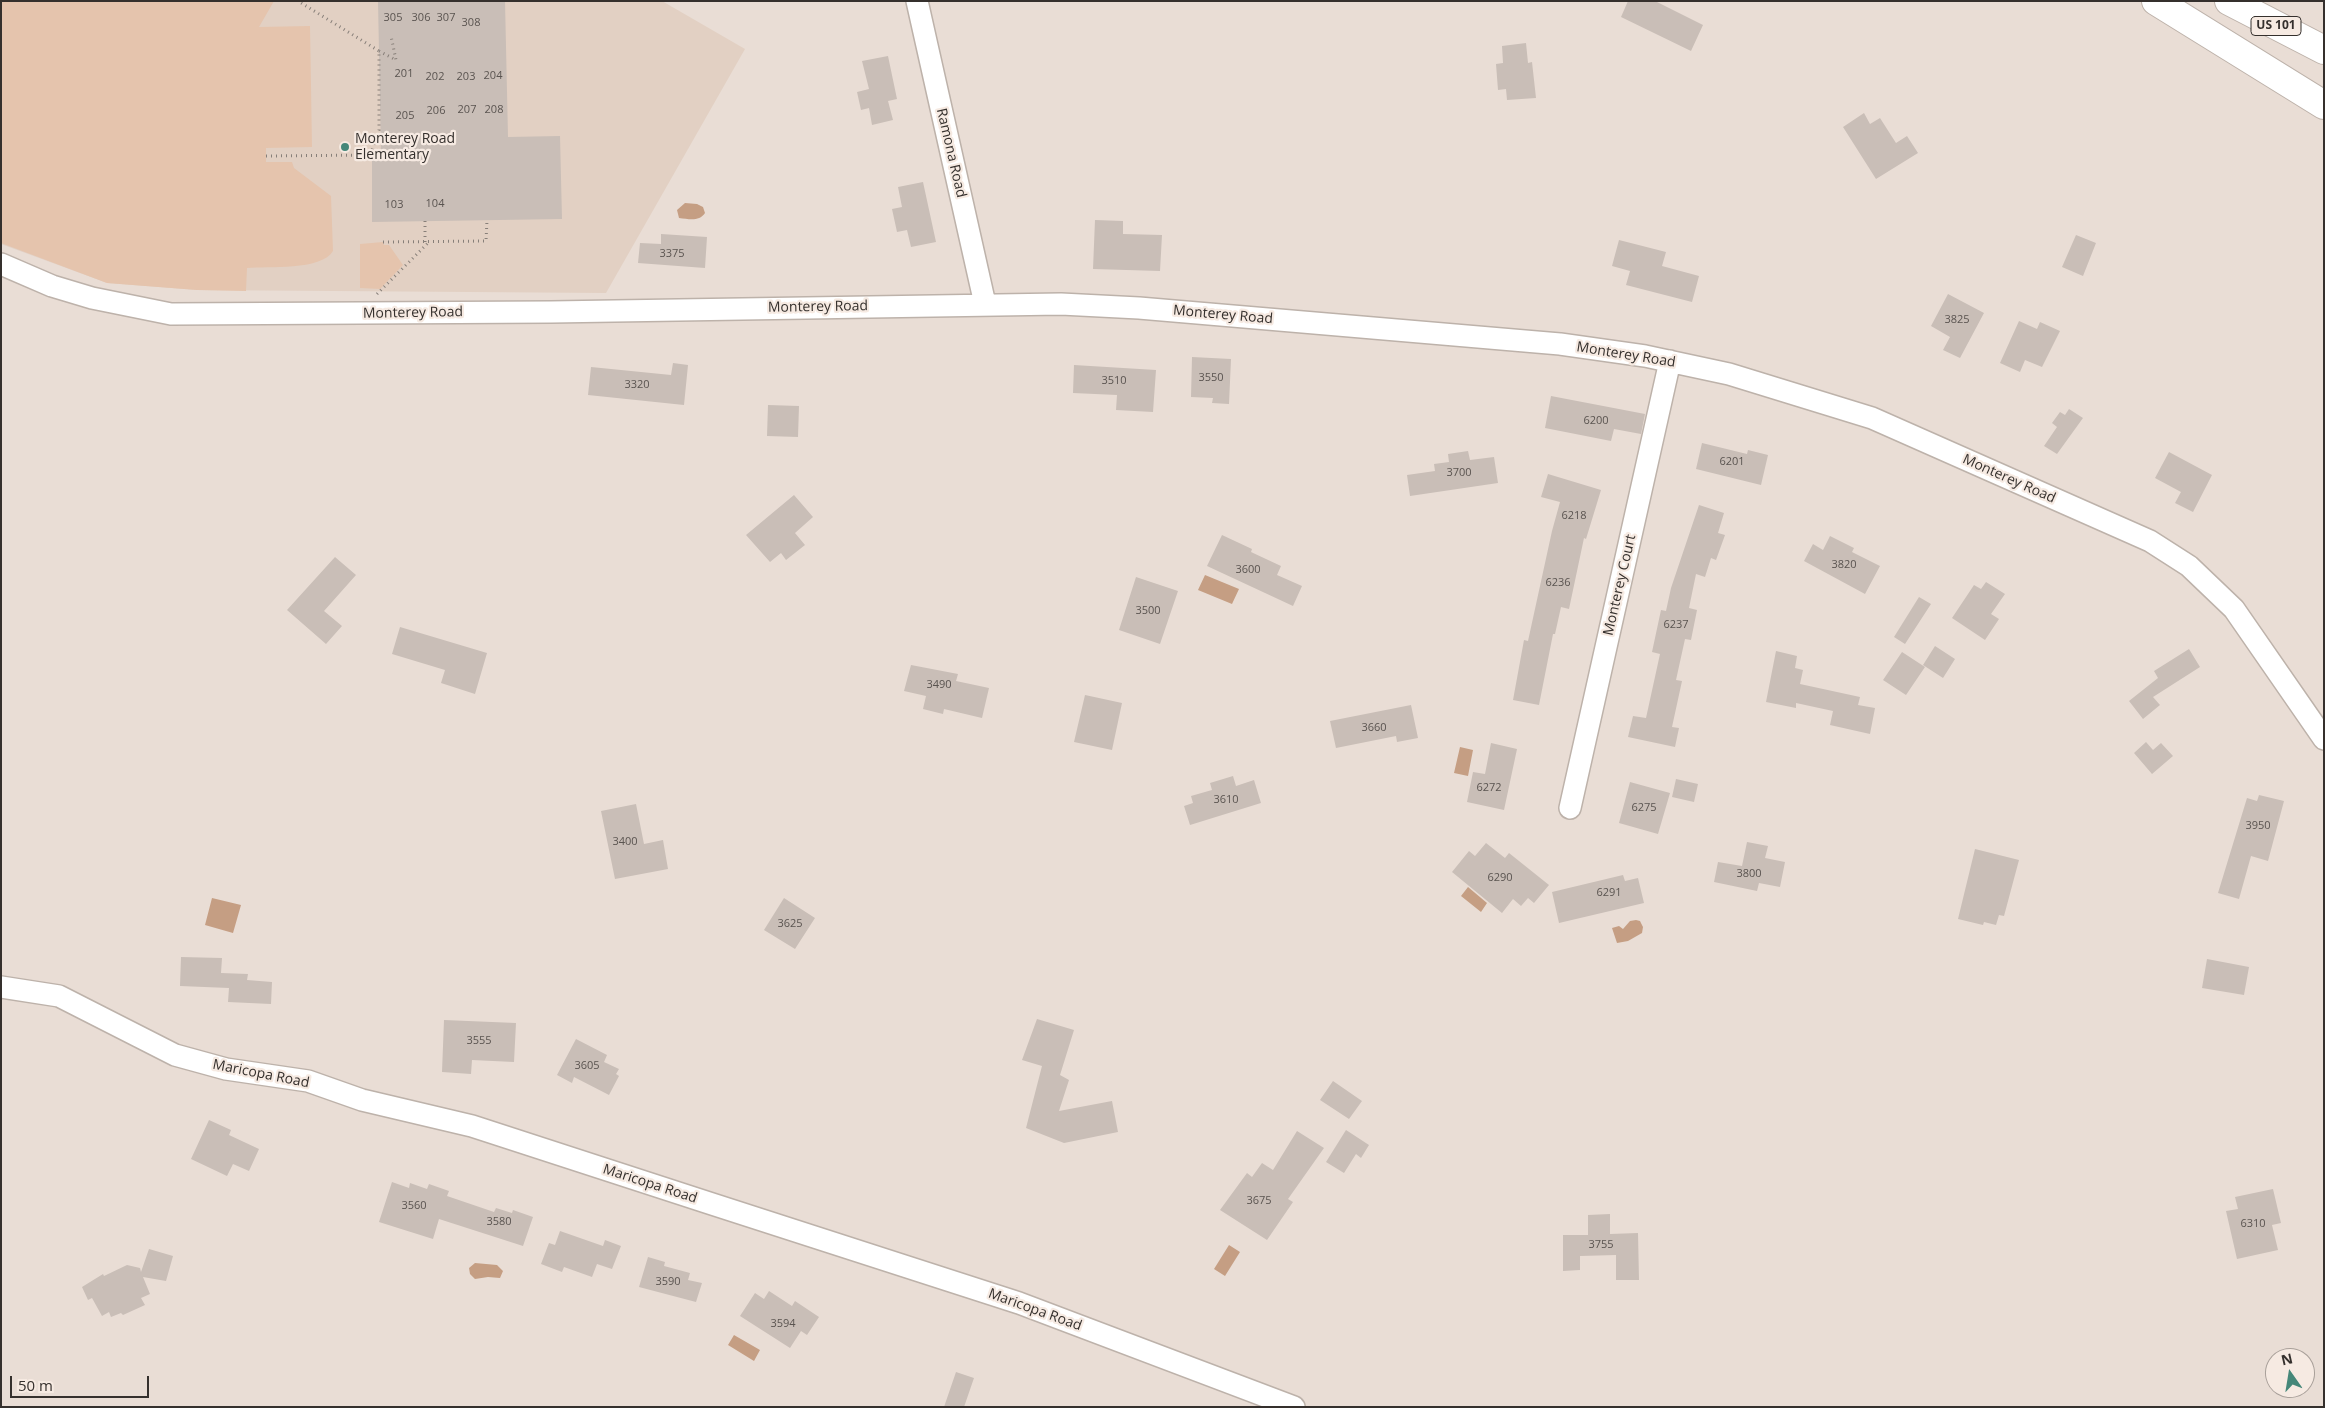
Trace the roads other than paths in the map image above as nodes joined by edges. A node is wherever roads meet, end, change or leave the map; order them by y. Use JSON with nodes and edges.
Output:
{"nodes":[{"id":1,"x":917,"y":1,"type":"edge"},
{"id":2,"x":2156,"y":1,"type":"edge"},
{"id":3,"x":2229,"y":1,"type":"edge"},
{"id":4,"x":2324,"y":50,"type":"edge"},
{"id":5,"x":2324,"y":105,"type":"edge"},
{"id":6,"x":1,"y":264,"type":"edge"},
{"id":7,"x":985,"y":304,"type":"junction"},
{"id":8,"x":1670,"y":361,"type":"junction"},
{"id":9,"x":2324,"y":739,"type":"edge"},
{"id":10,"x":1570,"y":808,"type":"dead end"},
{"id":11,"x":1,"y":987,"type":"edge"},
{"id":12,"x":1294,"y":1407,"type":"edge"}],
"edges":[{"from":1,"to":7,"type":"street","name":"Ramona Road"},
{"from":2,"to":5,"type":"highway"},
{"from":3,"to":4,"type":"highway","number":"US 101"},
{"from":6,"to":7,"type":"street","name":"Monterey Road"},
{"from":7,"to":8,"type":"street","name":"Monterey Road"},
{"from":8,"to":9,"type":"street","name":"Monterey Road"},
{"from":8,"to":10,"type":"street","name":"Monterey Court"},
{"from":11,"to":12,"type":"street","name":"Maricopa Road"}]}
